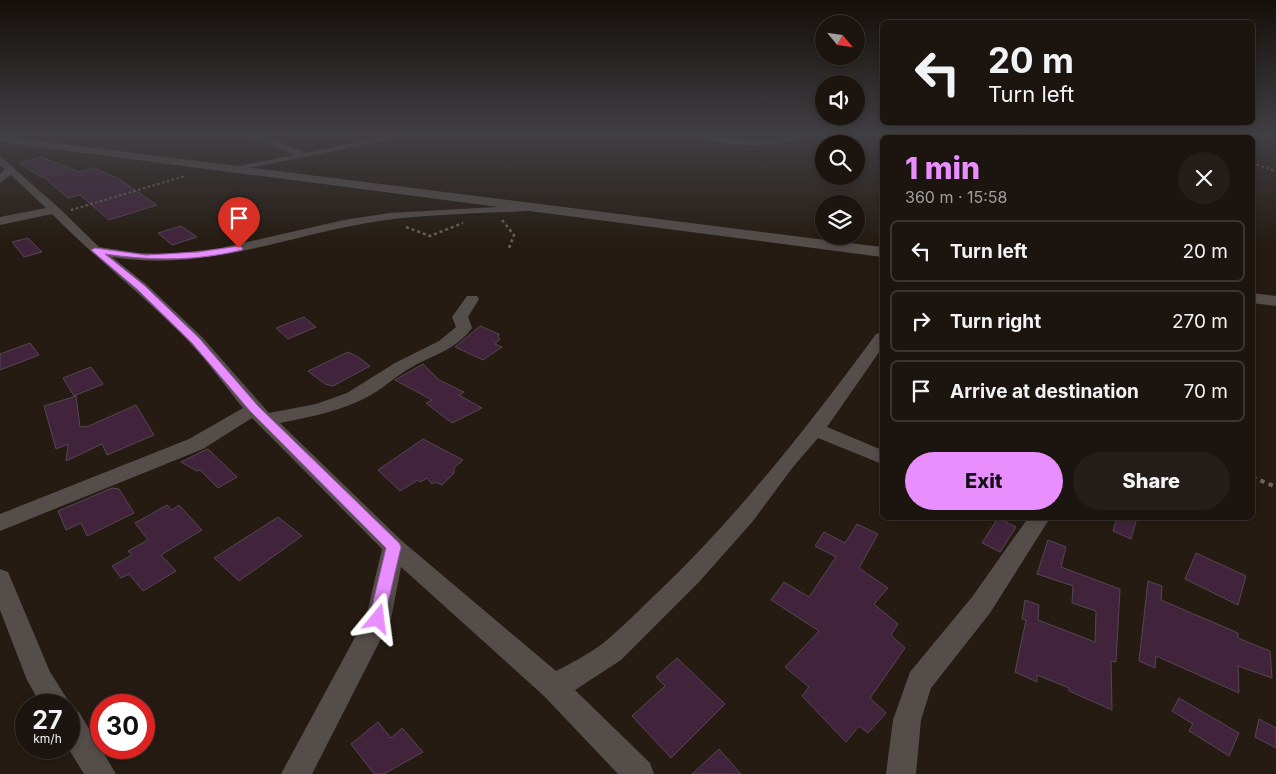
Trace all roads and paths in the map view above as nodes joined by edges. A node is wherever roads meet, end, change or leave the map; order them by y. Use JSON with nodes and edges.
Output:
{"nodes":[{"id":1,"x":7,"y":171,"type":"edge"},
{"id":2,"x":242,"y":171,"type":"edge"},
{"id":3,"x":190,"y":176,"type":"dead end"},
{"id":4,"x":526,"y":207,"type":"junction"},
{"id":5,"x":488,"y":209,"type":"junction"},
{"id":6,"x":57,"y":212,"type":"junction"},
{"id":7,"x":0,"y":221,"type":"edge"},
{"id":8,"x":509,"y":248,"type":"dead end"},
{"id":9,"x":95,"y":250,"type":"junction"},
{"id":10,"x":880,"y":252,"type":"edge"},
{"id":11,"x":1255,"y":298,"type":"edge"},
{"id":12,"x":472,"y":299,"type":"dead end"},
{"id":13,"x":1276,"y":301,"type":"edge"},
{"id":14,"x":880,"y":340,"type":"edge"},
{"id":15,"x":260,"y":414,"type":"junction"},
{"id":16,"x":815,"y":430,"type":"junction"},
{"id":17,"x":880,"y":457,"type":"edge"},
{"id":18,"x":1255,"y":479,"type":"edge"},
{"id":19,"x":1276,"y":488,"type":"edge"},
{"id":20,"x":1035,"y":520,"type":"edge"},
{"id":21,"x":0,"y":523,"type":"edge"},
{"id":22,"x":394,"y":547,"type":"junction"},
{"id":23,"x":0,"y":579,"type":"edge"},
{"id":24,"x":554,"y":686,"type":"junction"},
{"id":25,"x":50,"y":694,"type":"edge"},
{"id":26,"x":80,"y":740,"type":"edge"},
{"id":27,"x":100,"y":774,"type":"edge"},
{"id":28,"x":296,"y":774,"type":"edge"},
{"id":29,"x":639,"y":774,"type":"edge"},
{"id":30,"x":901,"y":774,"type":"edge"}],
"edges":[{"from":1,"to":6,"type":"street"},
{"from":2,"to":4,"type":"street"},
{"from":3,"to":6,"type":"path"},
{"from":4,"to":5,"type":"street"},
{"from":4,"to":10,"type":"street"},
{"from":5,"to":8,"type":"path"},
{"from":5,"to":9,"type":"street"},
{"from":6,"to":7,"type":"street"},
{"from":6,"to":9,"type":"street"},
{"from":9,"to":15,"type":"street"},
{"from":11,"to":13,"type":"street"},
{"from":12,"to":15,"type":"street"},
{"from":14,"to":16,"type":"street"},
{"from":15,"to":21,"type":"street"},
{"from":15,"to":22,"type":"street"},
{"from":16,"to":17,"type":"street"},
{"from":16,"to":24,"type":"street"},
{"from":18,"to":19,"type":"path"},
{"from":20,"to":30,"type":"street"},
{"from":22,"to":24,"type":"street"},
{"from":22,"to":28,"type":"street"},
{"from":23,"to":25,"type":"street"},
{"from":24,"to":29,"type":"street"},
{"from":26,"to":27,"type":"street"}]}
